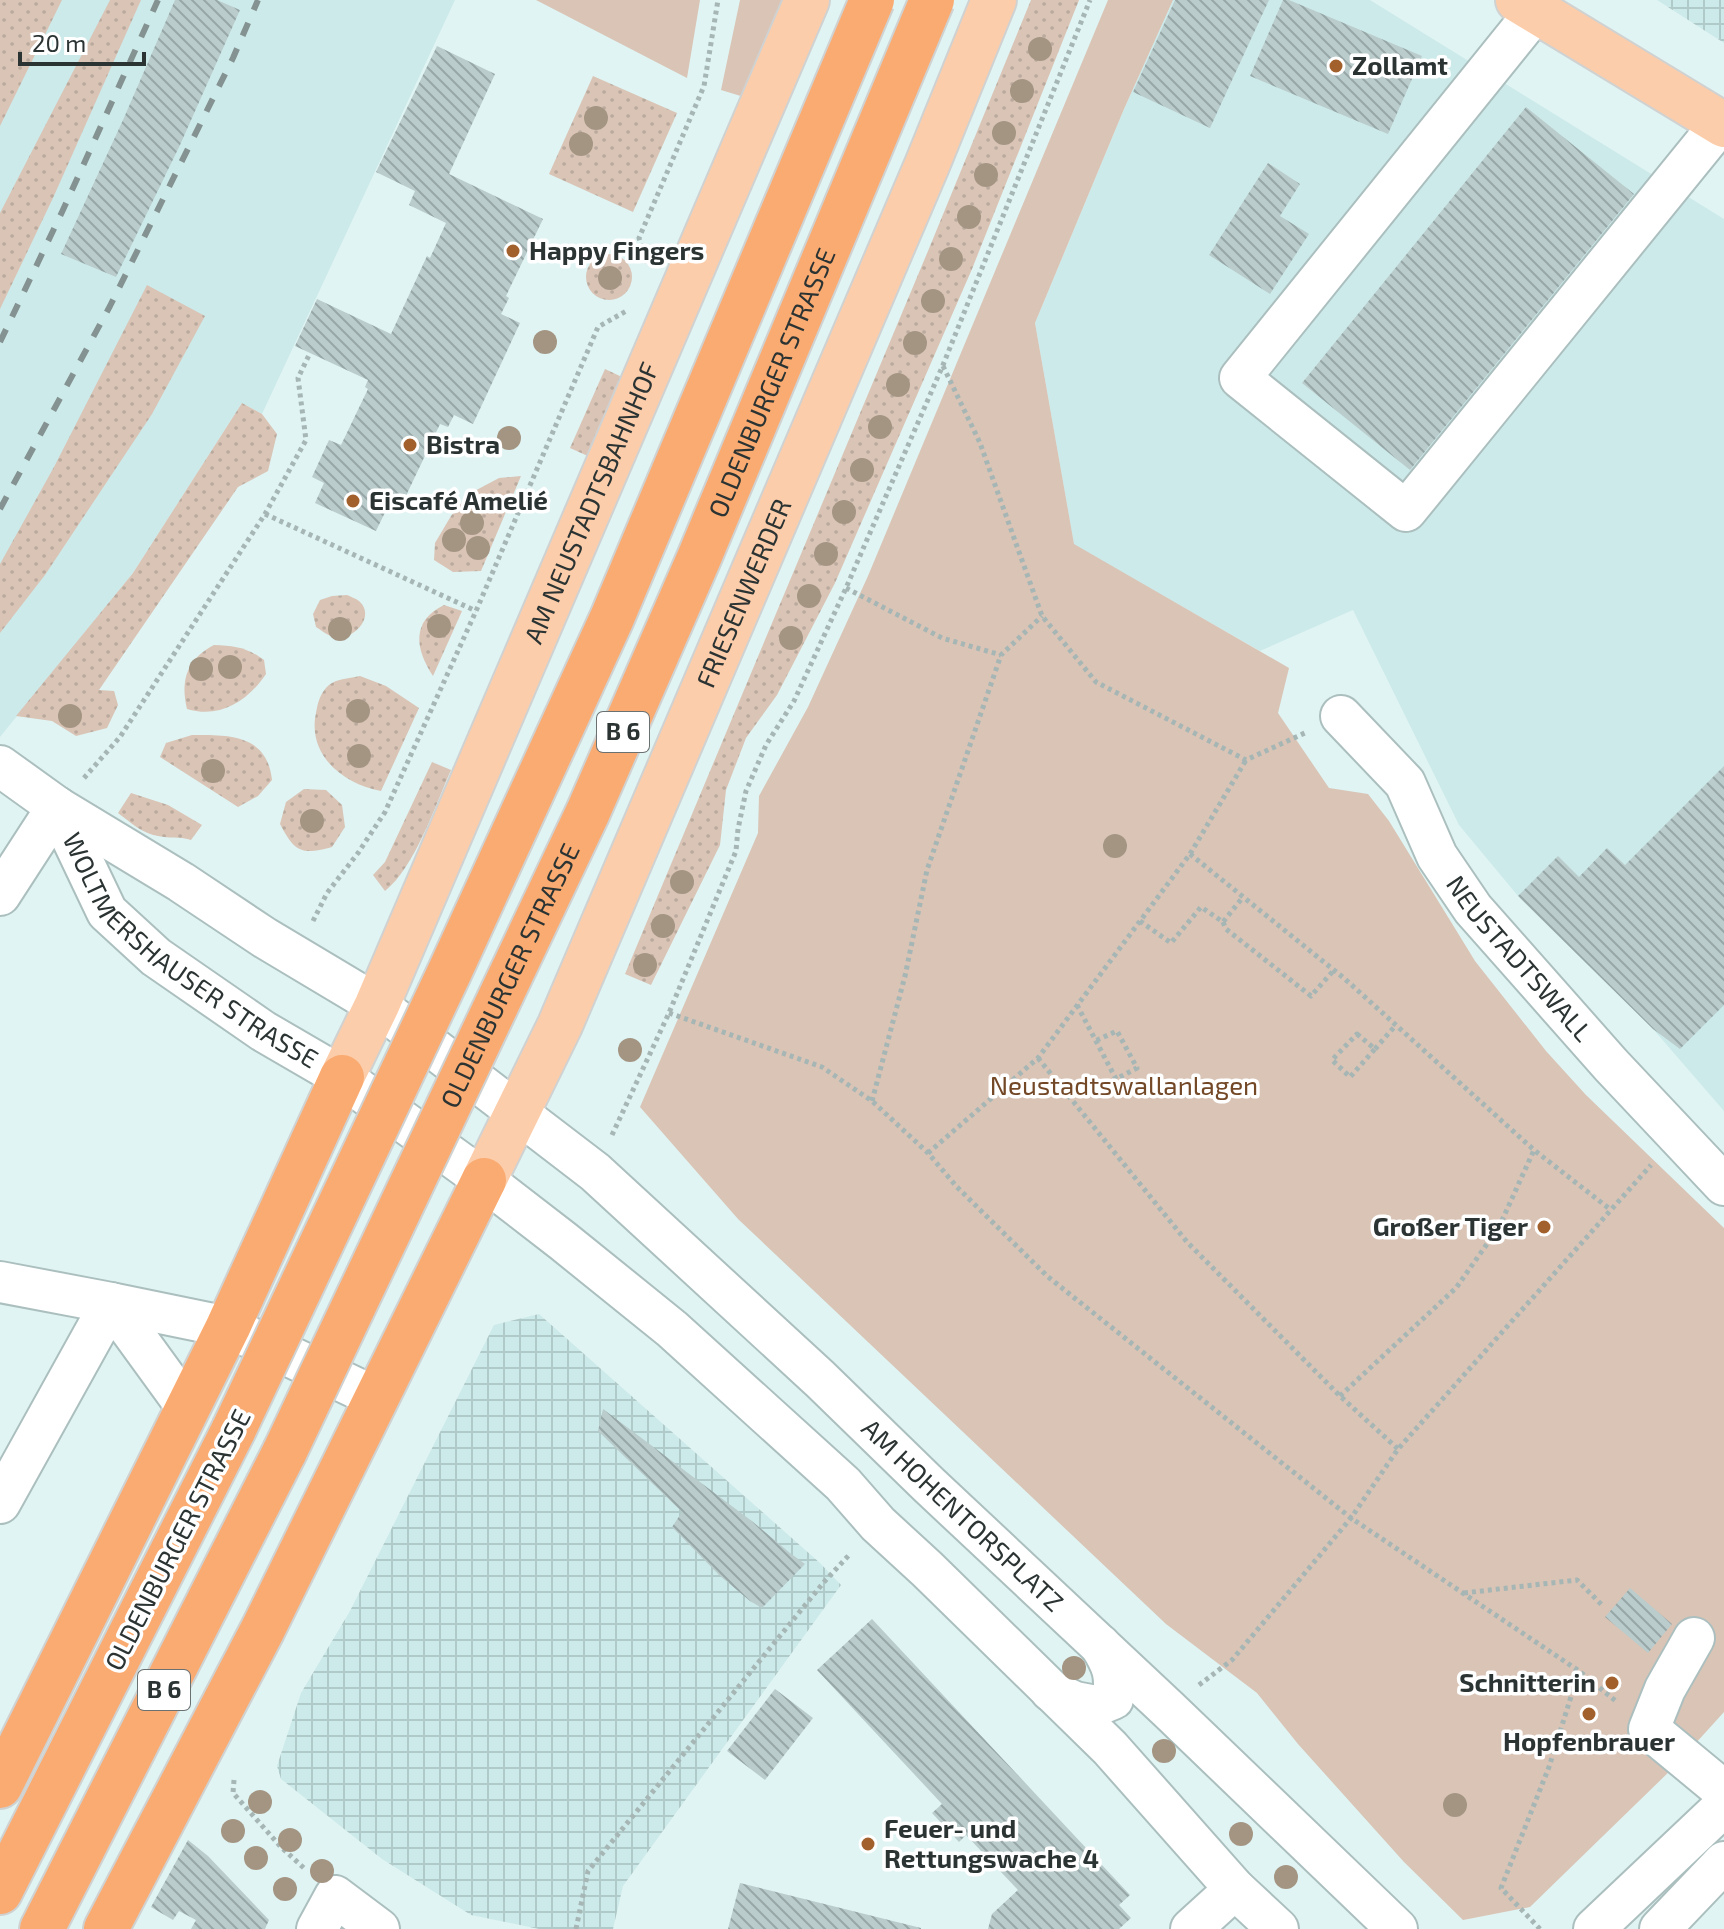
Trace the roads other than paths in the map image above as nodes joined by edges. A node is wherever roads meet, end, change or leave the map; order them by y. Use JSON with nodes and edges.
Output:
{"nodes":[{"id":1,"x":807,"y":0,"type":"edge"},
{"id":2,"x":872,"y":0,"type":"edge"},
{"id":3,"x":932,"y":0,"type":"edge"},
{"id":4,"x":994,"y":0,"type":"edge"},
{"id":5,"x":1527,"y":5,"type":"edge"},
{"id":6,"x":1722,"y":124,"type":"edge"},
{"id":7,"x":1341,"y":716,"type":"road end"},
{"id":8,"x":0,"y":766,"type":"edge"},
{"id":9,"x":57,"y":807,"type":"junction"},
{"id":10,"x":0,"y":895,"type":"edge"},
{"id":11,"x":377,"y":1005,"type":"junction"},
{"id":12,"x":342,"y":1077,"type":"junction"},
{"id":13,"x":517,"y":1112,"type":"junction"},
{"id":14,"x":484,"y":1180,"type":"junction"},
{"id":15,"x":1724,"y":1185,"type":"edge"},
{"id":16,"x":0,"y":1282,"type":"edge"},
{"id":17,"x":111,"y":1303,"type":"junction"},
{"id":18,"x":228,"y":1327,"type":"junction"},
{"id":19,"x":377,"y":1398,"type":"junction"},
{"id":20,"x":188,"y":1409,"type":"junction"},
{"id":21,"x":843,"y":1484,"type":"junction"},
{"id":22,"x":929,"y":1485,"type":"junction"},
{"id":23,"x":0,"y":1503,"type":"edge"},
{"id":24,"x":1694,"y":1638,"type":"dead end"},
{"id":25,"x":1098,"y":1643,"type":"junction"},
{"id":26,"x":1051,"y":1691,"type":"junction"},
{"id":27,"x":0,"y":1786,"type":"edge"},
{"id":28,"x":1724,"y":1791,"type":"edge"},
{"id":29,"x":1724,"y":1806,"type":"edge"},
{"id":30,"x":1724,"y":1862,"type":"edge"},
{"id":31,"x":1235,"y":1889,"type":"junction"},
{"id":32,"x":0,"y":1892,"type":"edge"},
{"id":33,"x":326,"y":1913,"type":"edge"},
{"id":34,"x":42,"y":1929,"type":"edge"},
{"id":35,"x":106,"y":1929,"type":"edge"},
{"id":36,"x":379,"y":1929,"type":"edge"},
{"id":37,"x":1191,"y":1929,"type":"edge"},
{"id":38,"x":1278,"y":1929,"type":"edge"},
{"id":39,"x":1397,"y":1929,"type":"edge"},
{"id":40,"x":1594,"y":1929,"type":"edge"},
{"id":41,"x":1660,"y":1929,"type":"edge"}],
"edges":[{"from":1,"to":11,"type":"main road","name":"AM NEUSTADTSBAHNHOF"},
{"from":2,"to":32,"type":"highway","name":"OLDENBURGER STRASSE","number":"B 6","bridge":true},
{"from":3,"to":34,"type":"highway","name":"OLDENBURGER STRASSE","number":"B 6","bridge":true},
{"from":4,"to":13,"type":"main road","name":"FRIESENWERDER"},
{"from":5,"to":6,"type":"main road"},
{"from":5,"to":6,"type":"street"},
{"from":7,"to":15,"type":"street","name":"NEUSTADTSWALL"},
{"from":8,"to":9,"type":"street","name":"WOLTMERSHAUSER STRASSE"},
{"from":9,"to":10,"type":"street"},
{"from":9,"to":11,"type":"street","name":"WOLTMERSHAUSER STRASSE"},
{"from":9,"to":12,"type":"street","name":"WOLTMERSHAUSER STRASSE"},
{"from":11,"to":12,"type":"main road","name":"AM NEUSTADTSBAHNHOF"},
{"from":11,"to":13,"type":"street","name":"WOLTMERSHAUSER STRASSE"},
{"from":12,"to":14,"type":"street","name":"WOLTMERSHAUSER STRASSE"},
{"from":12,"to":18,"type":"highway"},
{"from":13,"to":14,"type":"main road","name":"FRIESENWERDER"},
{"from":13,"to":22,"type":"street","name":"AM HOHENTORSPLATZ"},
{"from":14,"to":19,"type":"highway"},
{"from":14,"to":21,"type":"street"},
{"from":16,"to":17,"type":"street"},
{"from":17,"to":18,"type":"street"},
{"from":17,"to":20,"type":"street"},
{"from":17,"to":23,"type":"street"},
{"from":18,"to":19,"type":"street"},
{"from":18,"to":20,"type":"highway"},
{"from":19,"to":35,"type":"highway"},
{"from":20,"to":27,"type":"highway"},
{"from":21,"to":22,"type":"street"},
{"from":21,"to":26,"type":"street"},
{"from":22,"to":25,"type":"street","name":"AM HOHENTORSPLATZ"},
{"from":24,"to":28,"type":"street"},
{"from":25,"to":26,"type":"street"},
{"from":25,"to":39,"type":"street","name":"AM HOHENTORSPLATZ"},
{"from":26,"to":31,"type":"street"},
{"from":29,"to":40,"type":"street"},
{"from":30,"to":41,"type":"street"},
{"from":31,"to":37,"type":"street"},
{"from":31,"to":38,"type":"street"},
{"from":33,"to":36,"type":"street"}]}
